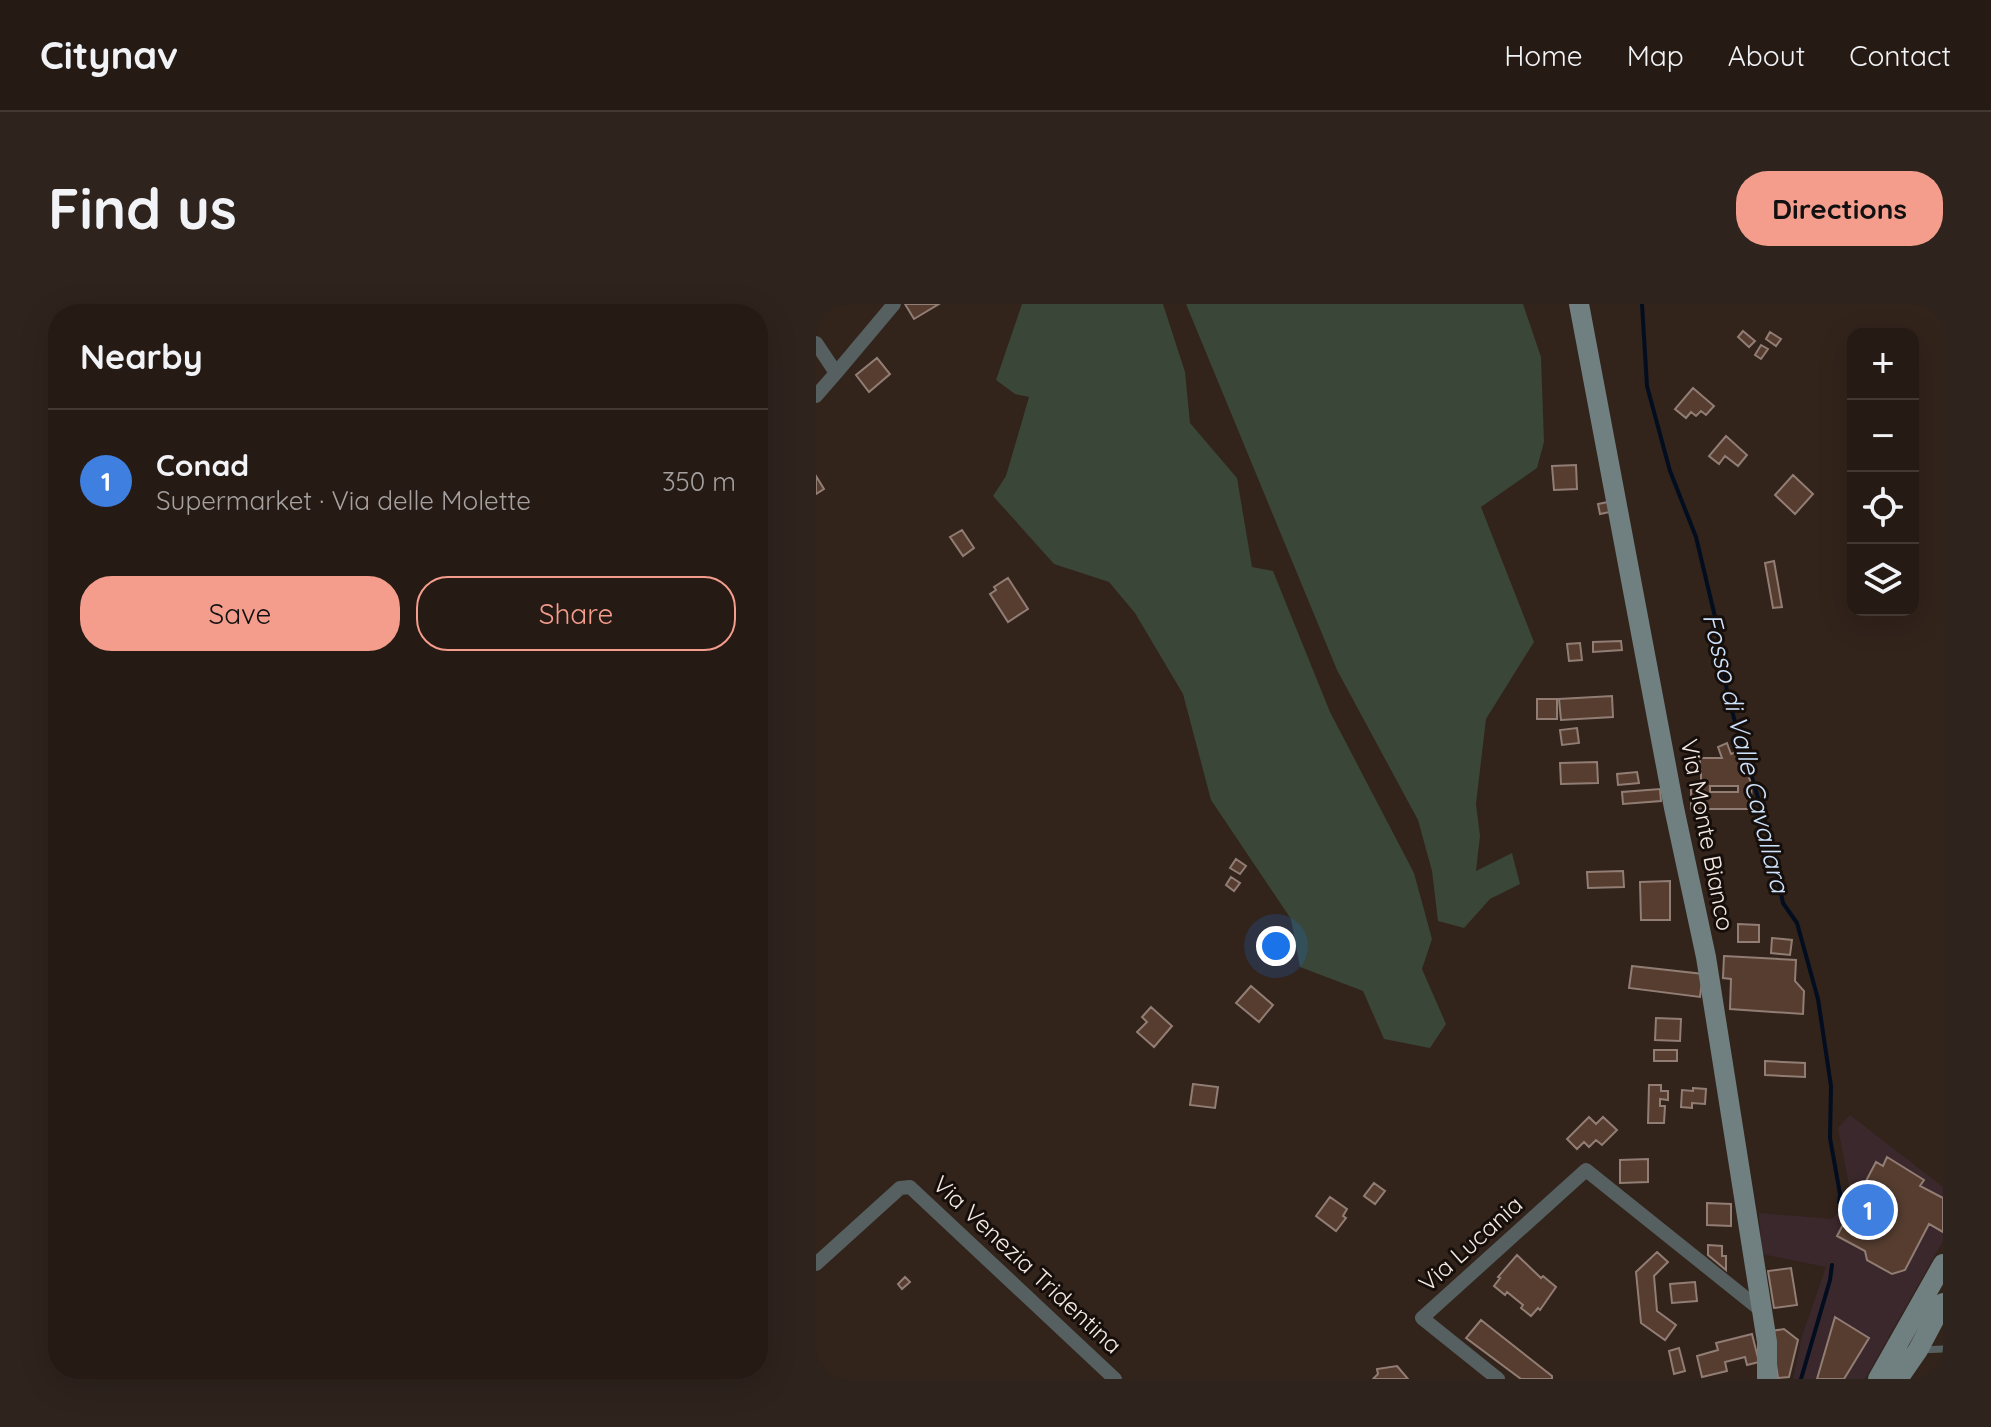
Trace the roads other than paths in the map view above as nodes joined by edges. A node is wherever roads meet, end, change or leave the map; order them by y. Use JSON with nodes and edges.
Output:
{"nodes":[{"id":1,"x":894,"y":304,"type":"edge"},
{"id":2,"x":1579,"y":304,"type":"edge"},
{"id":3,"x":816,"y":343,"type":"edge"},
{"id":4,"x":836,"y":373,"type":"junction"},
{"id":5,"x":816,"y":396,"type":"edge"},
{"id":6,"x":816,"y":1264,"type":"edge"},
{"id":7,"x":1943,"y":1264,"type":"edge"},
{"id":8,"x":1943,"y":1303,"type":"edge"},
{"id":9,"x":1762,"y":1311,"type":"junction"},
{"id":10,"x":1943,"y":1349,"type":"edge"},
{"id":11,"x":1918,"y":1350,"type":"junction"},
{"id":12,"x":1115,"y":1379,"type":"edge"},
{"id":13,"x":1498,"y":1379,"type":"edge"},
{"id":14,"x":1767,"y":1379,"type":"edge"},
{"id":15,"x":1878,"y":1379,"type":"edge"},
{"id":16,"x":1898,"y":1379,"type":"edge"}],
"edges":[{"from":1,"to":4,"type":"street"},
{"from":2,"to":9,"type":"main road","name":"Via Monte Bianco"},
{"from":3,"to":4,"type":"street"},
{"from":4,"to":5,"type":"street"},
{"from":6,"to":12,"type":"street","name":"Via Venezia Tridentina"},
{"from":7,"to":15,"type":"main road"},
{"from":8,"to":11,"type":"main road"},
{"from":9,"to":13,"type":"street","name":"Via Lucania"},
{"from":9,"to":14,"type":"main road","name":"Via Monte Bianco"},
{"from":10,"to":11,"type":"lane"},
{"from":11,"to":16,"type":"main road"}]}
